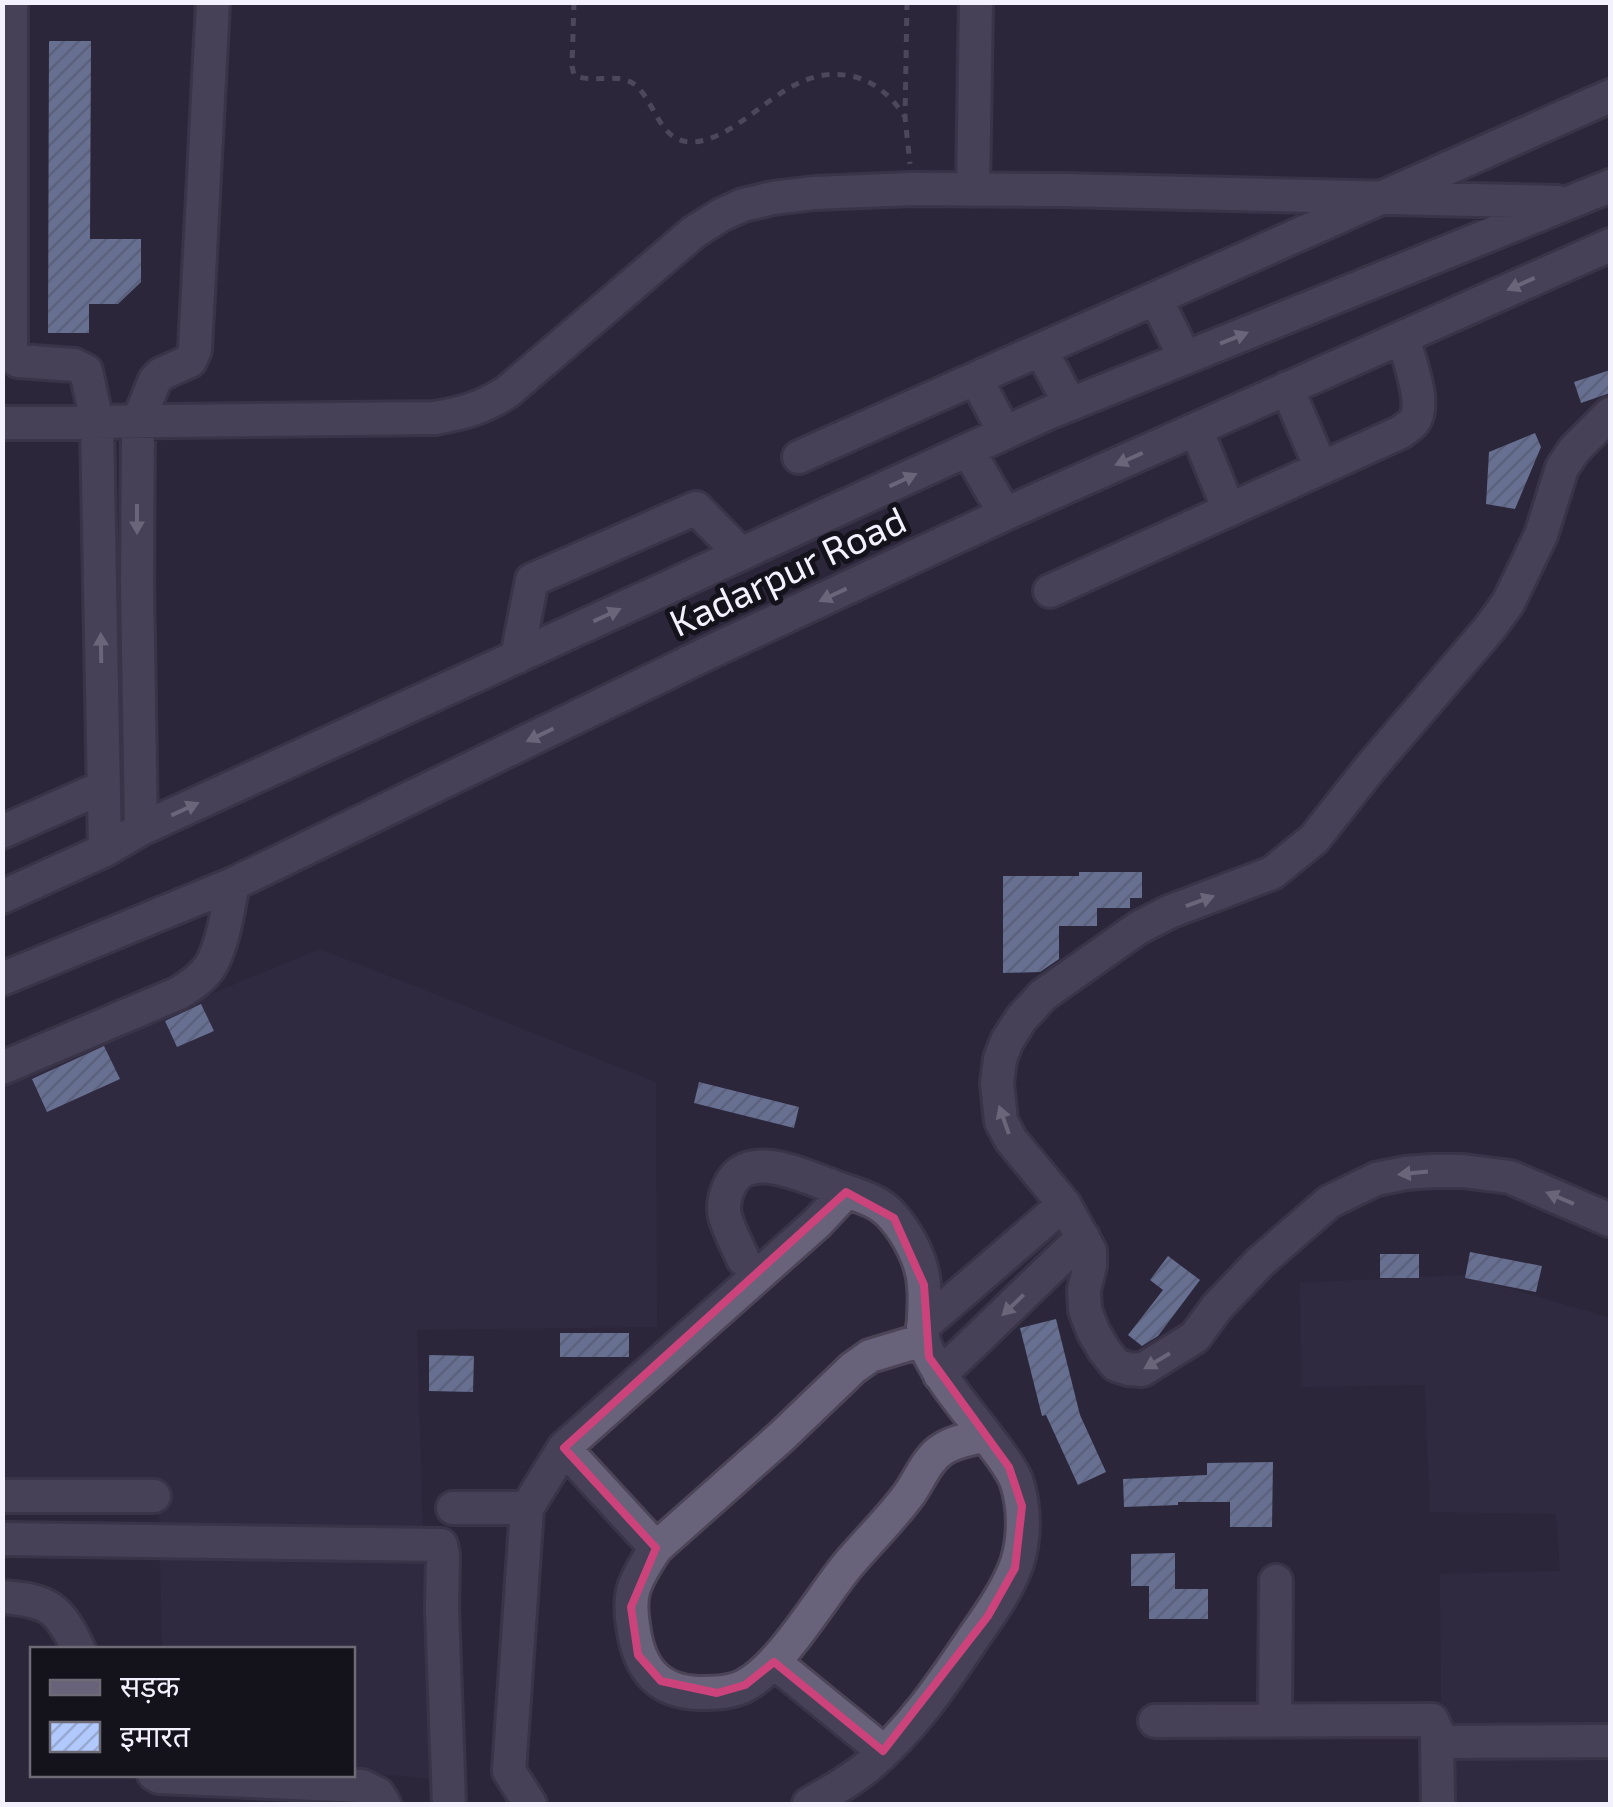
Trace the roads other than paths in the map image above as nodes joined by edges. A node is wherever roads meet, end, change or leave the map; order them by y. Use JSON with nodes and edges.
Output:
{"nodes":[{"id":1,"x":12,"y":2,"type":"edge"},
{"id":2,"x":213,"y":2,"type":"edge"},
{"id":3,"x":976,"y":2,"type":"edge"},
{"id":4,"x":1610,"y":96,"type":"edge"},
{"id":5,"x":7,"y":145,"type":"edge"},
{"id":6,"x":1610,"y":186,"type":"edge"},
{"id":7,"x":972,"y":190,"type":"junction"},
{"id":8,"x":1380,"y":199,"type":"junction"},
{"id":9,"x":1571,"y":202,"type":"junction"},
{"id":10,"x":1610,"y":244,"type":"edge"},
{"id":11,"x":1156,"y":299,"type":"junction"},
{"id":12,"x":1403,"y":337,"type":"junction"},
{"id":13,"x":1040,"y":350,"type":"junction"},
{"id":14,"x":1185,"y":358,"type":"junction"},
{"id":15,"x":976,"y":378,"type":"junction"},
{"id":16,"x":1287,"y":388,"type":"junction"},
{"id":17,"x":1070,"y":404,"type":"junction"},
{"id":18,"x":1610,"y":414,"type":"edge"},
{"id":19,"x":2,"y":422,"type":"edge"},
{"id":20,"x":97,"y":422,"type":"junction"},
{"id":21,"x":138,"y":422,"type":"junction"},
{"id":22,"x":1196,"y":429,"type":"junction"},
{"id":23,"x":1005,"y":432,"type":"junction"},
{"id":24,"x":968,"y":450,"type":"junction"},
{"id":25,"x":800,"y":458,"type":"dead end"},
{"id":26,"x":1321,"y":468,"type":"junction"},
{"id":27,"x":1229,"y":510,"type":"junction"},
{"id":28,"x":1006,"y":514,"type":"junction"},
{"id":29,"x":741,"y":554,"type":"junction"},
{"id":30,"x":137,"y":584,"type":"junction"},
{"id":31,"x":100,"y":585,"type":"junction"},
{"id":32,"x":1050,"y":591,"type":"dead end"},
{"id":33,"x":517,"y":657,"type":"junction"},
{"id":34,"x":139,"y":720,"type":"junction"},
{"id":35,"x":102,"y":721,"type":"junction"},
{"id":36,"x":104,"y":786,"type":"junction"},
{"id":37,"x":141,"y":830,"type":"junction"},
{"id":38,"x":2,"y":832,"type":"edge"},
{"id":39,"x":104,"y":850,"type":"junction"},
{"id":40,"x":234,"y":884,"type":"junction"},
{"id":41,"x":2,"y":898,"type":"edge"},
{"id":42,"x":2,"y":978,"type":"edge"},
{"id":43,"x":2,"y":1068,"type":"edge"},
{"id":44,"x":846,"y":1192,"type":"junction"},
{"id":45,"x":1064,"y":1204,"type":"junction"},
{"id":46,"x":1610,"y":1220,"type":"edge"},
{"id":47,"x":1083,"y":1238,"type":"junction"},
{"id":48,"x":743,"y":1259,"type":"dead end"},
{"id":49,"x":923,"y":1333,"type":"junction"},
{"id":50,"x":940,"y":1374,"type":"junction"},
{"id":51,"x":986,"y":1435,"type":"junction"},
{"id":52,"x":564,"y":1448,"type":"junction"},
{"id":53,"x":2,"y":1496,"type":"edge"},
{"id":54,"x":154,"y":1496,"type":"dead end"},
{"id":55,"x":452,"y":1508,"type":"dead end"},
{"id":56,"x":527,"y":1508,"type":"junction"},
{"id":57,"x":2,"y":1539,"type":"edge"},
{"id":58,"x":656,"y":1548,"type":"junction"},
{"id":59,"x":1276,"y":1581,"type":"dead end"},
{"id":60,"x":2,"y":1597,"type":"edge"},
{"id":61,"x":78,"y":1647,"type":"edge"},
{"id":62,"x":774,"y":1662,"type":"junction"},
{"id":63,"x":1275,"y":1720,"type":"junction"},
{"id":64,"x":1155,"y":1721,"type":"dead end"},
{"id":65,"x":1610,"y":1741,"type":"edge"},
{"id":66,"x":1437,"y":1742,"type":"junction"},
{"id":67,"x":883,"y":1751,"type":"junction"},
{"id":68,"x":158,"y":1777,"type":"edge"},
{"id":69,"x":384,"y":1804,"type":"edge"},
{"id":70,"x":449,"y":1804,"type":"edge"},
{"id":71,"x":530,"y":1804,"type":"edge"},
{"id":72,"x":810,"y":1804,"type":"edge"},
{"id":73,"x":1438,"y":1804,"type":"edge"}],
"edges":[{"from":1,"to":5,"type":"street"},
{"from":2,"to":21,"type":"street"},
{"from":3,"to":7,"type":"street"},
{"from":4,"to":8,"type":"street"},
{"from":5,"to":20,"type":"street"},
{"from":6,"to":9,"type":"street","name":"Kadarpur Road"},
{"from":7,"to":8,"type":"street"},
{"from":7,"to":21,"type":"street"},
{"from":8,"to":9,"type":"street"},
{"from":8,"to":11,"type":"street"},
{"from":14,"to":9,"type":"street","name":"Kadarpur Road","one_way":true},
{"from":10,"to":12,"type":"street","name":"Kadarpur Road","one_way":true},
{"from":11,"to":13,"type":"street"},
{"from":11,"to":14,"type":"street"},
{"from":12,"to":16,"type":"street","name":"Kadarpur Road"},
{"from":12,"to":26,"type":"street"},
{"from":13,"to":15,"type":"street"},
{"from":13,"to":17,"type":"street"},
{"from":14,"to":17,"type":"street","name":"Kadarpur Road"},
{"from":15,"to":23,"type":"street"},
{"from":15,"to":25,"type":"street"},
{"from":16,"to":22,"type":"street","name":"Kadarpur Road"},
{"from":16,"to":26,"type":"street"},
{"from":17,"to":23,"type":"street","name":"Kadarpur Road"},
{"from":45,"to":18,"type":"street","one_way":true},
{"from":19,"to":20,"type":"street"},
{"from":20,"to":21,"type":"street"},
{"from":20,"to":31,"type":"street"},
{"from":21,"to":30,"type":"street","one_way":true},
{"from":22,"to":27,"type":"street"},
{"from":22,"to":28,"type":"street","name":"Kadarpur Road","one_way":true},
{"from":23,"to":24,"type":"street","name":"Kadarpur Road"},
{"from":24,"to":28,"type":"street"},
{"from":29,"to":24,"type":"street","name":"Kadarpur Road","one_way":true},
{"from":26,"to":27,"type":"street"},
{"from":27,"to":32,"type":"street"},
{"from":28,"to":40,"type":"street","name":"Kadarpur Road","one_way":true},
{"from":33,"to":29,"type":"street","name":"Kadarpur Road","one_way":true},
{"from":29,"to":33,"type":"street"},
{"from":30,"to":31,"type":"street"},
{"from":30,"to":34,"type":"street"},
{"from":35,"to":31,"type":"street","one_way":true},
{"from":37,"to":33,"type":"street","name":"Kadarpur Road","one_way":true},
{"from":34,"to":35,"type":"street"},
{"from":34,"to":37,"type":"street"},
{"from":35,"to":36,"type":"street"},
{"from":36,"to":38,"type":"street"},
{"from":36,"to":39,"type":"street"},
{"from":37,"to":39,"type":"street","name":"Kadarpur Road"},
{"from":39,"to":41,"type":"street","name":"Kadarpur Road"},
{"from":40,"to":42,"type":"street","name":"Kadarpur Road"},
{"from":40,"to":43,"type":"street"},
{"from":44,"to":48,"type":"street"},
{"from":44,"to":49,"type":"street"},
{"from":44,"to":52,"type":"street"},
{"from":45,"to":47,"type":"street"},
{"from":45,"to":49,"type":"street"},
{"from":46,"to":47,"type":"street","one_way":true},
{"from":47,"to":50,"type":"street","one_way":true},
{"from":49,"to":50,"type":"street"},
{"from":49,"to":58,"type":"street"},
{"from":50,"to":51,"type":"street"},
{"from":51,"to":62,"type":"street"},
{"from":51,"to":67,"type":"street"},
{"from":52,"to":56,"type":"street"},
{"from":52,"to":58,"type":"street"},
{"from":53,"to":54,"type":"street"},
{"from":55,"to":56,"type":"street"},
{"from":56,"to":71,"type":"street"},
{"from":57,"to":70,"type":"street"},
{"from":58,"to":62,"type":"street"},
{"from":59,"to":63,"type":"street"},
{"from":60,"to":61,"type":"street"},
{"from":62,"to":67,"type":"street"},
{"from":63,"to":64,"type":"street"},
{"from":63,"to":66,"type":"street"},
{"from":65,"to":66,"type":"street"},
{"from":66,"to":73,"type":"street"},
{"from":67,"to":72,"type":"street"},
{"from":68,"to":69,"type":"street"}]}
